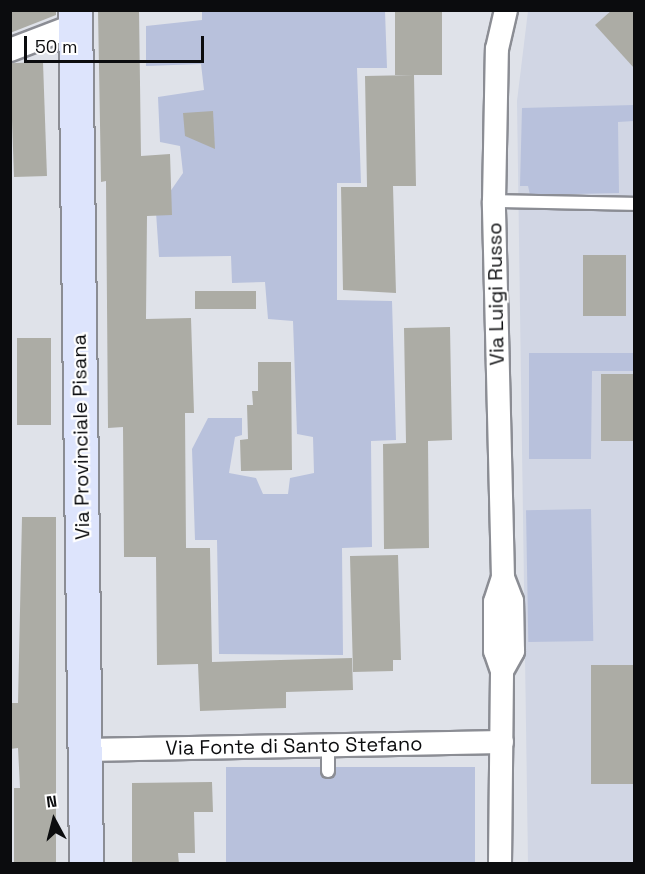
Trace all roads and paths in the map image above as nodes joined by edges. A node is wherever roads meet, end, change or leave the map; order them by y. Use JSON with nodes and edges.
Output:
{"nodes":[{"id":1,"x":506,"y":10,"type":"edge"},
{"id":2,"x":75,"y":18,"type":"edge"},
{"id":3,"x":10,"y":50,"type":"edge"},
{"id":4,"x":494,"y":201,"type":"junction"},
{"id":5,"x":634,"y":204,"type":"edge"},
{"id":6,"x":502,"y":742,"type":"junction"},
{"id":7,"x":328,"y":746,"type":"junction"},
{"id":8,"x":86,"y":750,"type":"junction"},
{"id":9,"x":328,"y":771,"type":"dead end"},
{"id":10,"x":86,"y":864,"type":"edge"},
{"id":11,"x":500,"y":864,"type":"edge"}],
"edges":[{"from":1,"to":4,"type":"street","name":"Via Luigi Russo"},
{"from":2,"to":3,"type":"street"},
{"from":2,"to":8,"type":"street","name":"Via Provinciale Pisana"},
{"from":4,"to":5,"type":"lane"},
{"from":4,"to":6,"type":"street","name":"Via Luigi Russo"},
{"from":6,"to":7,"type":"street","name":"Via Fonte di Santo Stefano"},
{"from":6,"to":11,"type":"street","name":"Via Luigi Russo"},
{"from":7,"to":8,"type":"street","name":"Via Fonte di Santo Stefano"},
{"from":7,"to":9,"type":"lane"},
{"from":8,"to":10,"type":"street","name":"Via Provinciale Pisana"}]}
